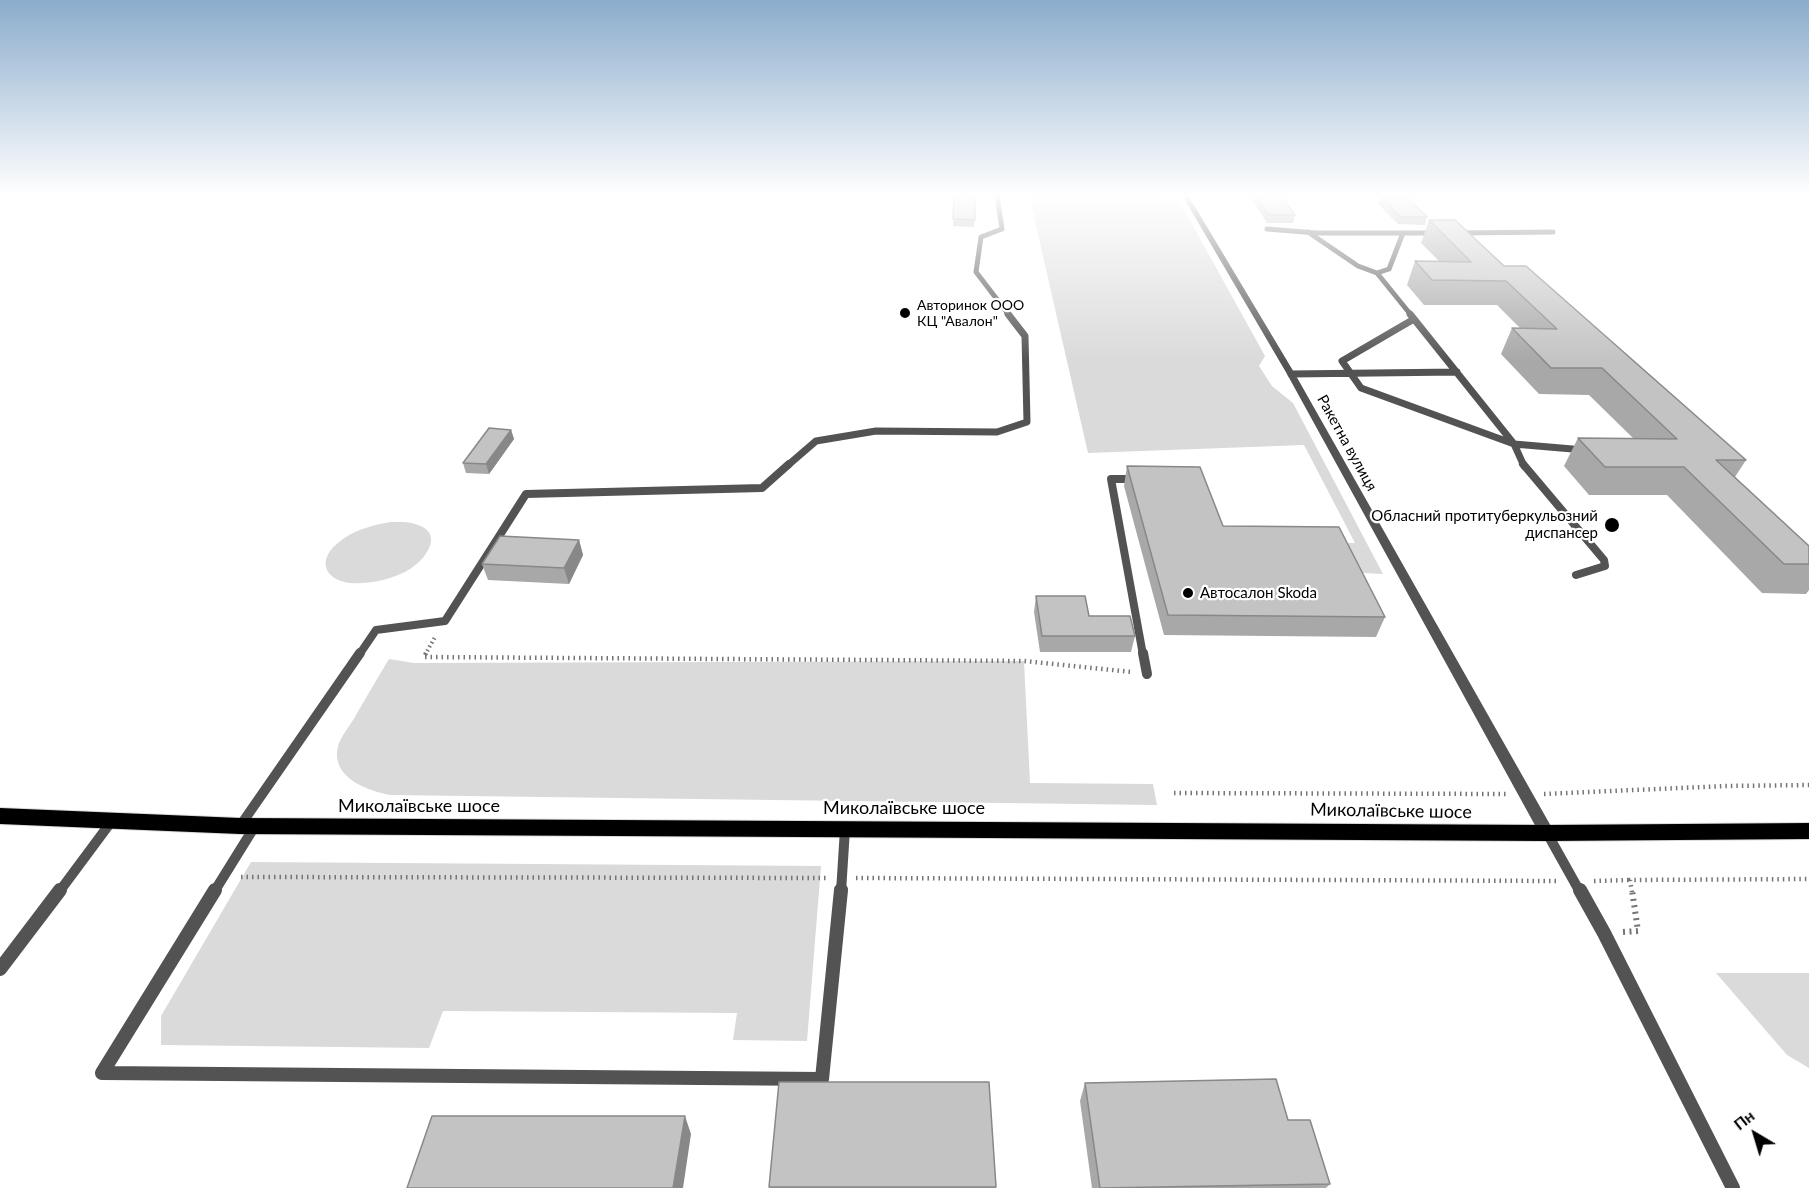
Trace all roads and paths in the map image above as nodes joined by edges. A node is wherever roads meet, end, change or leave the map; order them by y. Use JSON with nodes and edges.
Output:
{"nodes":[{"id":1,"x":979,"y":250,"type":"edge"},
{"id":2,"x":1218,"y":250,"type":"edge"},
{"id":3,"x":1335,"y":250,"type":"edge"},
{"id":4,"x":1396,"y":250,"type":"edge"},
{"id":5,"x":1377,"y":273,"type":"junction"},
{"id":6,"x":1414,"y":319,"type":"junction"},
{"id":7,"x":1457,"y":372,"type":"junction"},
{"id":8,"x":1350,"y":373,"type":"junction"},
{"id":9,"x":1291,"y":374,"type":"junction"},
{"id":10,"x":1514,"y":444,"type":"junction"},
{"id":11,"x":1598,"y":451,"type":"edge"},
{"id":12,"x":1144,"y":479,"type":"edge"},
{"id":13,"x":1576,"y":575,"type":"dead end"},
{"id":14,"x":445,"y":621,"type":"junction"},
{"id":15,"x":1147,"y":674,"type":"joint"},
{"id":16,"x":1809,"y":785,"type":"edge"},
{"id":17,"x":1174,"y":792,"type":"dead end"},
{"id":18,"x":1527,"y":794,"type":"junction"},
{"id":19,"x":0,"y":816,"type":"edge"},
{"id":20,"x":111,"y":822,"type":"junction"},
{"id":21,"x":248,"y":826,"type":"junction"},
{"id":22,"x":845,"y":829,"type":"junction"},
{"id":23,"x":1809,"y":831,"type":"edge"},
{"id":24,"x":1547,"y":834,"type":"junction"},
{"id":25,"x":222,"y":877,"type":"junction"},
{"id":26,"x":842,"y":878,"type":"junction"},
{"id":27,"x":1809,"y":879,"type":"edge"},
{"id":28,"x":1630,"y":880,"type":"junction"},
{"id":29,"x":1575,"y":881,"type":"junction"},
{"id":30,"x":1604,"y":933,"type":"junction"},
{"id":31,"x":0,"y":969,"type":"edge"},
{"id":32,"x":1733,"y":1188,"type":"edge"}],
"edges":[{"from":1,"to":14,"type":"lane"},
{"from":2,"to":9,"type":"street","name":"Ракетна вулиця"},
{"from":3,"to":5,"type":"lane"},
{"from":4,"to":5,"type":"lane"},
{"from":5,"to":6,"type":"lane"},
{"from":6,"to":7,"type":"lane"},
{"from":6,"to":8,"type":"lane"},
{"from":7,"to":8,"type":"lane"},
{"from":7,"to":10,"type":"lane"},
{"from":8,"to":9,"type":"lane"},
{"from":8,"to":10,"type":"lane"},
{"from":9,"to":18,"type":"street","name":"Ракетна вулиця"},
{"from":10,"to":11,"type":"lane"},
{"from":10,"to":13,"type":"lane"},
{"from":12,"to":15,"type":"lane"},
{"from":14,"to":15,"type":"path"},
{"from":14,"to":21,"type":"lane"},
{"from":16,"to":18,"type":"path"},
{"from":17,"to":18,"type":"path"},
{"from":18,"to":24,"type":"street","name":"Ракетна вулиця"},
{"from":19,"to":20,"type":"main road","name":"Миколаївське шосе"},
{"from":20,"to":21,"type":"main road","name":"Миколаївське шосе"},
{"from":20,"to":31,"type":"lane"},
{"from":21,"to":22,"type":"main road","name":"Миколаївське шосе"},
{"from":21,"to":25,"type":"lane"},
{"from":22,"to":24,"type":"main road","name":"Миколаївське шосе"},
{"from":22,"to":26,"type":"lane"},
{"from":23,"to":24,"type":"main road","name":"Миколаївське шосе"},
{"from":24,"to":29,"type":"lane"},
{"from":25,"to":26,"type":"path"},
{"from":25,"to":26,"type":"lane"},
{"from":26,"to":29,"type":"path"},
{"from":27,"to":28,"type":"path"},
{"from":28,"to":29,"type":"path"},
{"from":28,"to":30,"type":"path"},
{"from":29,"to":30,"type":"lane"},
{"from":30,"to":32,"type":"lane"}]}
